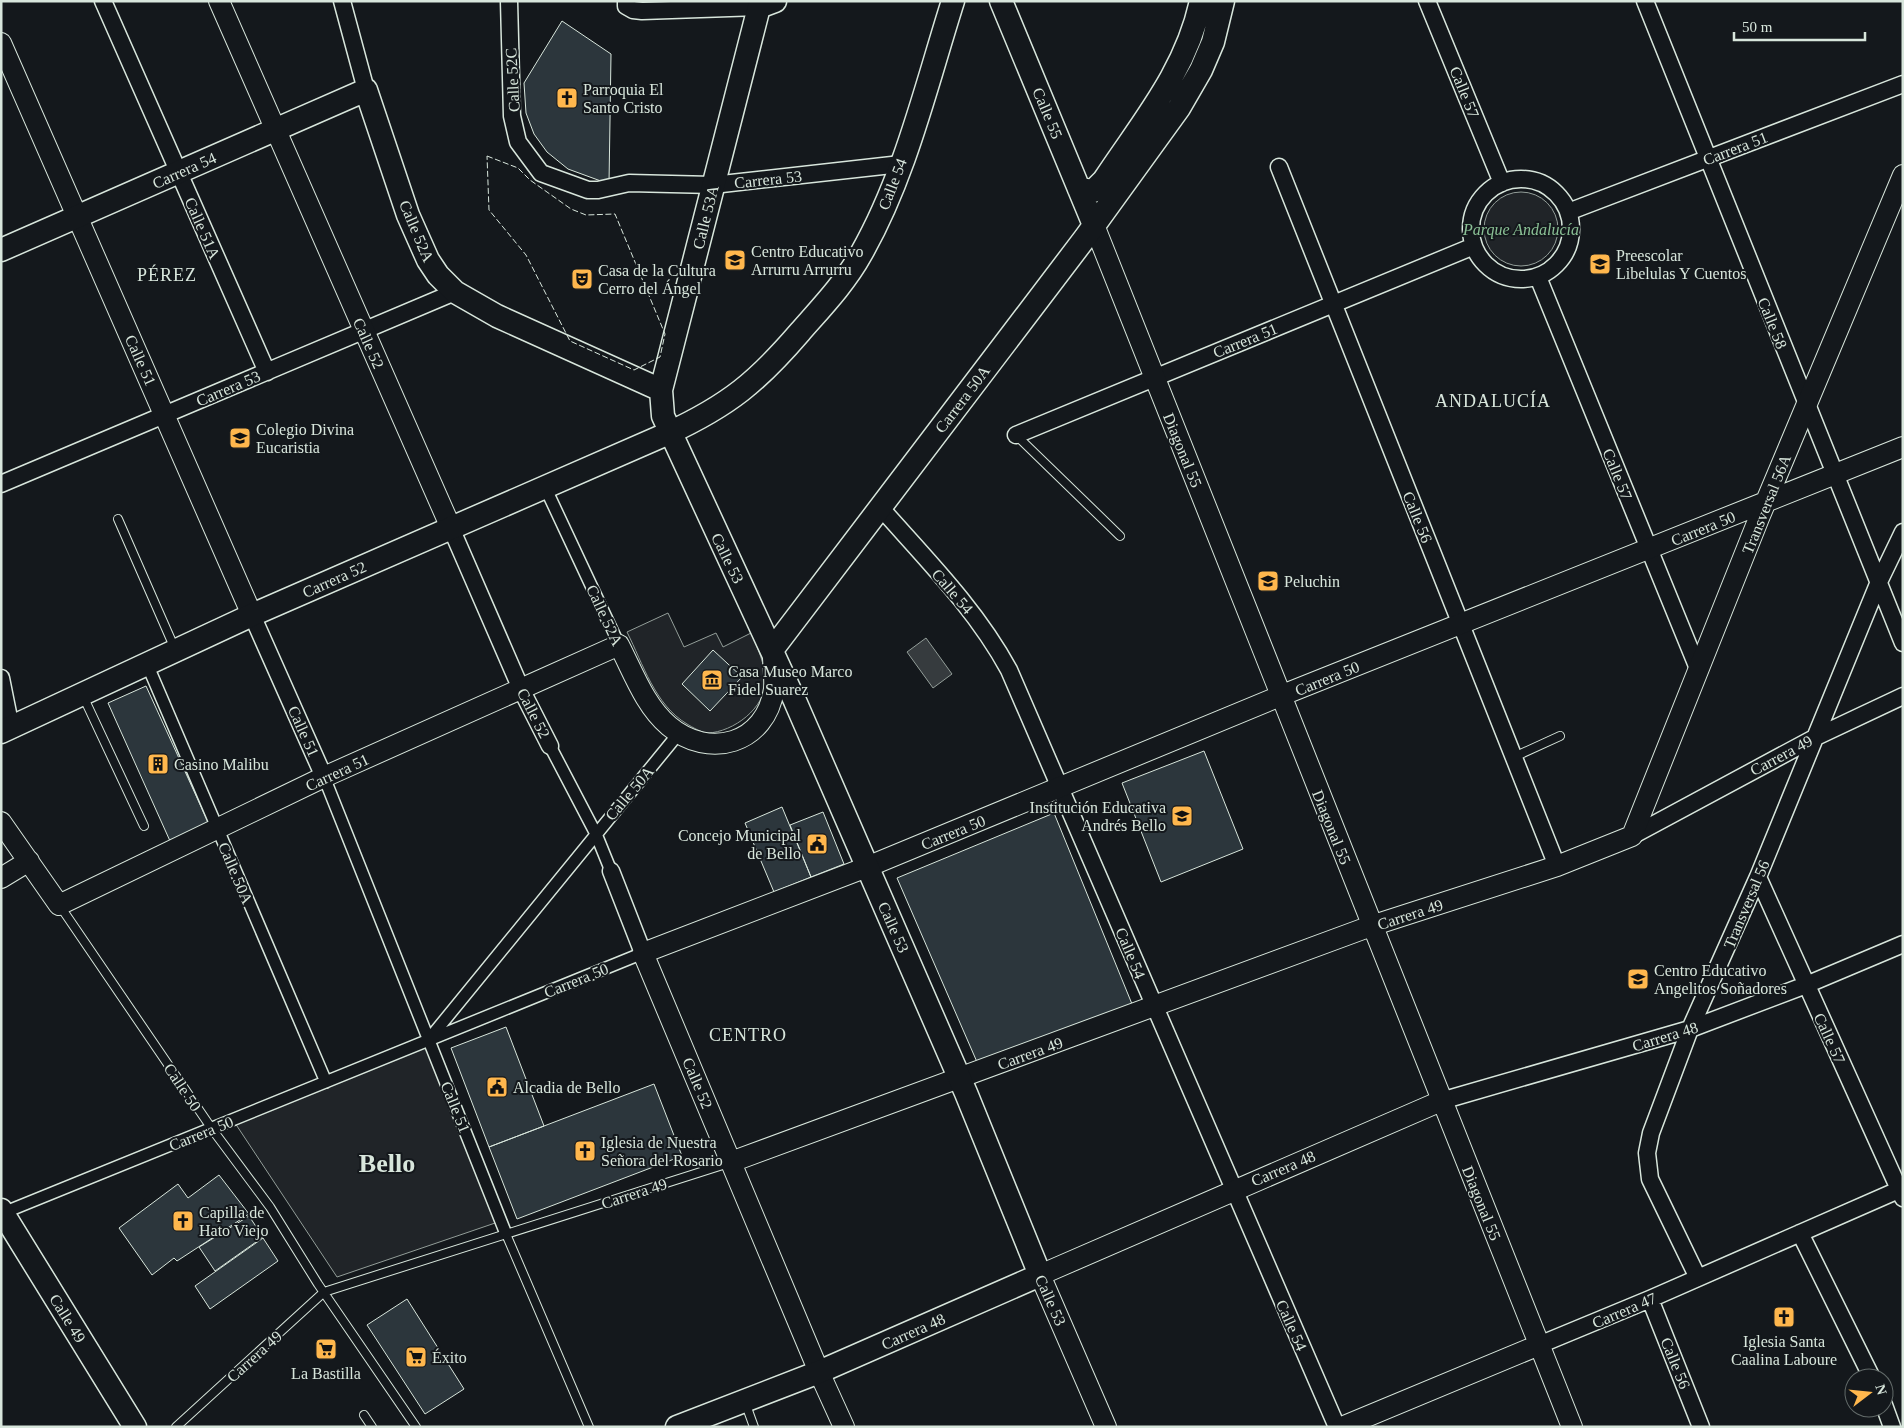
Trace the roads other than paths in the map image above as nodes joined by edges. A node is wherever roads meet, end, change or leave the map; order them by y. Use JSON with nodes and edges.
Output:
{"nodes":[{"id":1,"x":104,"y":1,"type":"edge"},
{"id":2,"x":219,"y":1,"type":"edge"},
{"id":3,"x":342,"y":1,"type":"edge"},
{"id":4,"x":509,"y":1,"type":"edge"},
{"id":5,"x":953,"y":1,"type":"edge"},
{"id":6,"x":1001,"y":1,"type":"edge"},
{"id":7,"x":1201,"y":1,"type":"edge"},
{"id":8,"x":1223,"y":1,"type":"edge"},
{"id":9,"x":1427,"y":1,"type":"edge"},
{"id":10,"x":1645,"y":1,"type":"edge"},
{"id":11,"x":626,"y":3,"type":"edge"},
{"id":12,"x":765,"y":3,"type":"edge"},
{"id":13,"x":1,"y":43,"type":"edge"},
{"id":14,"x":1903,"y":84,"type":"edge"},
{"id":15,"x":366,"y":90,"type":"junction"},
{"id":16,"x":276,"y":130,"type":"junction"},
{"id":17,"x":526,"y":156,"type":"joint"},
{"id":18,"x":1708,"y":159,"type":"junction"},
{"id":19,"x":901,"y":164,"type":"junction"},
{"id":20,"x":1280,"y":167,"type":"dead end"},
{"id":21,"x":179,"y":172,"type":"junction"},
{"id":22,"x":1903,"y":175,"type":"edge"},
{"id":23,"x":1502,"y":183,"type":"junction"},
{"id":24,"x":713,"y":185,"type":"junction"},
{"id":25,"x":1079,"y":189,"type":"junction"},
{"id":26,"x":1568,"y":212,"type":"junction"},
{"id":27,"x":78,"y":216,"type":"junction"},
{"id":28,"x":1094,"y":225,"type":"junction"},
{"id":29,"x":1474,"y":246,"type":"junction"},
{"id":30,"x":1,"y":250,"type":"edge"},
{"id":31,"x":1538,"y":277,"type":"junction"},
{"id":32,"x":455,"y":292,"type":"junction"},
{"id":33,"x":1334,"y":304,"type":"junction"},
{"id":34,"x":364,"y":331,"type":"junction"},
{"id":35,"x":267,"y":372,"type":"junction"},
{"id":36,"x":1154,"y":378,"type":"junction"},
{"id":37,"x":661,"y":390,"type":"junction"},
{"id":38,"x":1806,"y":406,"type":"junction"},
{"id":39,"x":165,"y":415,"type":"junction"},
{"id":40,"x":669,"y":433,"type":"junction"},
{"id":41,"x":1016,"y":434,"type":"joint"},
{"id":42,"x":1903,"y":447,"type":"edge"},
{"id":43,"x":1834,"y":475,"type":"junction"},
{"id":44,"x":1,"y":484,"type":"edge"},
{"id":45,"x":545,"y":487,"type":"junction"},
{"id":46,"x":1766,"y":503,"type":"junction"},
{"id":47,"x":880,"y":507,"type":"junction"},
{"id":48,"x":118,"y":520,"type":"dead end"},
{"id":49,"x":451,"y":528,"type":"junction"},
{"id":50,"x":1903,"y":532,"type":"edge"},
{"id":51,"x":1120,"y":536,"type":"dead end"},
{"id":52,"x":1649,"y":550,"type":"junction"},
{"id":53,"x":1878,"y":584,"type":"junction"},
{"id":54,"x":252,"y":615,"type":"junction"},
{"id":55,"x":1461,"y":624,"type":"junction"},
{"id":56,"x":1903,"y":644,"type":"edge"},
{"id":57,"x":619,"y":645,"type":"junction"},
{"id":58,"x":176,"y":650,"type":"junction"},
{"id":59,"x":772,"y":650,"type":"junction"},
{"id":60,"x":147,"y":664,"type":"junction"},
{"id":61,"x":1699,"y":671,"type":"junction"},
{"id":62,"x":1,"y":678,"type":"edge"},
{"id":63,"x":521,"y":689,"type":"junction"},
{"id":64,"x":82,"y":694,"type":"junction"},
{"id":65,"x":1280,"y":696,"type":"junction"},
{"id":66,"x":1903,"y":696,"type":"edge"},
{"id":67,"x":6,"y":730,"type":"edge"},
{"id":68,"x":679,"y":733,"type":"junction"},
{"id":69,"x":1560,"y":736,"type":"dead end"},
{"id":70,"x":1816,"y":737,"type":"junction"},
{"id":71,"x":550,"y":746,"type":"joint"},
{"id":72,"x":1514,"y":757,"type":"junction"},
{"id":73,"x":324,"y":777,"type":"junction"},
{"id":74,"x":1060,"y":787,"type":"junction"},
{"id":75,"x":1,"y":822,"type":"edge"},
{"id":76,"x":144,"y":826,"type":"dead end"},
{"id":77,"x":217,"y":829,"type":"junction"},
{"id":78,"x":596,"y":834,"type":"junction"},
{"id":79,"x":1632,"y":836,"type":"junction"},
{"id":80,"x":29,"y":861,"type":"junction"},
{"id":81,"x":1557,"y":866,"type":"junction"},
{"id":82,"x":867,"y":867,"type":"junction"},
{"id":83,"x":610,"y":871,"type":"joint"},
{"id":84,"x":1758,"y":877,"type":"junction"},
{"id":85,"x":1,"y":878,"type":"edge"},
{"id":86,"x":59,"y":905,"type":"junction"},
{"id":87,"x":1371,"y":926,"type":"junction"},
{"id":88,"x":1903,"y":944,"type":"edge"},
{"id":89,"x":643,"y":953,"type":"junction"},
{"id":90,"x":1806,"y":986,"type":"junction"},
{"id":91,"x":1155,"y":1007,"type":"junction"},
{"id":92,"x":1690,"y":1029,"type":"junction"},
{"id":93,"x":429,"y":1040,"type":"junction"},
{"id":94,"x":960,"y":1079,"type":"junction"},
{"id":95,"x":326,"y":1082,"type":"junction"},
{"id":96,"x":1441,"y":1101,"type":"junction"},
{"id":97,"x":212,"y":1128,"type":"junction"},
{"id":98,"x":731,"y":1162,"type":"junction"},
{"id":99,"x":1233,"y":1189,"type":"junction"},
{"id":100,"x":1901,"y":1192,"type":"edge"},
{"id":101,"x":2,"y":1212,"type":"edge"},
{"id":102,"x":1800,"y":1233,"type":"junction"},
{"id":103,"x":506,"y":1234,"type":"junction"},
{"id":104,"x":1040,"y":1275,"type":"junction"},
{"id":105,"x":1698,"y":1278,"type":"junction"},
{"id":106,"x":324,"y":1292,"type":"junction"},
{"id":107,"x":1650,"y":1299,"type":"junction"},
{"id":108,"x":1539,"y":1345,"type":"junction"},
{"id":109,"x":1867,"y":1368,"type":"edge"},
{"id":110,"x":819,"y":1372,"type":"junction"},
{"id":111,"x":745,"y":1400,"type":"junction"},
{"id":112,"x":364,"y":1415,"type":"dead end"},
{"id":113,"x":136,"y":1427,"type":"edge"},
{"id":114,"x":176,"y":1427,"type":"edge"},
{"id":115,"x":372,"y":1427,"type":"edge"},
{"id":116,"x":416,"y":1427,"type":"edge"},
{"id":117,"x":590,"y":1427,"type":"edge"},
{"id":118,"x":677,"y":1427,"type":"edge"},
{"id":119,"x":754,"y":1427,"type":"edge"},
{"id":120,"x":844,"y":1427,"type":"edge"},
{"id":121,"x":1106,"y":1427,"type":"edge"},
{"id":122,"x":1337,"y":1427,"type":"edge"},
{"id":123,"x":1342,"y":1427,"type":"edge"},
{"id":124,"x":1572,"y":1427,"type":"edge"},
{"id":125,"x":1701,"y":1427,"type":"edge"}],
"edges":[{"from":1,"to":21,"type":"street","name":"Calle 51A"},
{"from":2,"to":16,"type":"street","name":"Calle 52"},
{"from":3,"to":15,"type":"street","name":"Calle 52A"},
{"from":4,"to":17,"type":"street","name":"Calle 52C"},
{"from":5,"to":19,"type":"main road","name":"Calle 54"},
{"from":6,"to":25,"type":"main road","name":"Calle 55"},
{"from":7,"to":25,"type":"main road"},
{"from":8,"to":28,"type":"main road","name":"Carrera 50A"},
{"from":9,"to":23,"type":"street","name":"Calle 57"},
{"from":10,"to":18,"type":"street","name":"Calle 58"},
{"from":11,"to":12,"type":"street"},
{"from":12,"to":24,"type":"main road","name":"Calle 53A"},
{"from":13,"to":27,"type":"street","name":"Calle 51"},
{"from":14,"to":18,"type":"street","name":"Carrera 51"},
{"from":15,"to":16,"type":"main road","name":"Carrera 54"},
{"from":15,"to":32,"type":"main road","name":"Calle 52A"},
{"from":16,"to":21,"type":"main road","name":"Carrera 54"},
{"from":16,"to":34,"type":"street","name":"Calle 52"},
{"from":17,"to":24,"type":"street","name":"Carrera 53"},
{"from":18,"to":26,"type":"street","name":"Carrera 51"},
{"from":18,"to":38,"type":"street","name":"Calle 58"},
{"from":19,"to":24,"type":"street","name":"Carrera 53"},
{"from":19,"to":40,"type":"main road","name":"Calle 54"},
{"from":20,"to":33,"type":"street","name":"Calle 56"},
{"from":21,"to":27,"type":"main road","name":"Carrera 54"},
{"from":21,"to":35,"type":"street","name":"Calle 51A"},
{"from":22,"to":38,"type":"street","name":"Transversal 56A"},
{"from":23,"to":26,"type":"street"},
{"from":23,"to":29,"type":"street"},
{"from":24,"to":37,"type":"main road","name":"Calle 53A"},
{"from":25,"to":28,"type":"main road","name":"Calle 55"},
{"from":26,"to":31,"type":"street"},
{"from":27,"to":30,"type":"main road","name":"Carrera 54"},
{"from":27,"to":39,"type":"street","name":"Calle 51"},
{"from":28,"to":36,"type":"street","name":"Diagonal 55"},
{"from":28,"to":47,"type":"main road","name":"Carrera 50A"},
{"from":29,"to":31,"type":"street"},
{"from":29,"to":33,"type":"street","name":"Carrera 51"},
{"from":31,"to":52,"type":"street","name":"Calle 57"},
{"from":32,"to":34,"type":"street","name":"Carrera 53"},
{"from":32,"to":37,"type":"main road","name":"Calle 52A"},
{"from":33,"to":36,"type":"street","name":"Carrera 51"},
{"from":33,"to":55,"type":"street","name":"Calle 56"},
{"from":34,"to":35,"type":"street","name":"Carrera 53"},
{"from":34,"to":49,"type":"street","name":"Calle 52"},
{"from":35,"to":39,"type":"street","name":"Carrera 53"},
{"from":36,"to":41,"type":"street","name":"Carrera 51"},
{"from":36,"to":65,"type":"street","name":"Diagonal 55"},
{"from":37,"to":40,"type":"main road","name":"Calle 53A"},
{"from":38,"to":43,"type":"street","name":"Calle 58"},
{"from":38,"to":46,"type":"street","name":"Transversal 56A"},
{"from":39,"to":44,"type":"street","name":"Carrera 53"},
{"from":39,"to":54,"type":"street","name":"Calle 51"},
{"from":40,"to":45,"type":"main road","name":"Carrera 52"},
{"from":40,"to":59,"type":"main road","name":"Calle 53"},
{"from":41,"to":51,"type":"lane"},
{"from":42,"to":43,"type":"street","name":"Carrera 50"},
{"from":43,"to":46,"type":"street","name":"Carrera 50"},
{"from":43,"to":53,"type":"street","name":"Calle 58"},
{"from":45,"to":49,"type":"main road","name":"Carrera 52"},
{"from":45,"to":57,"type":"street","name":"Calle 52A"},
{"from":46,"to":52,"type":"street","name":"Carrera 50"},
{"from":46,"to":61,"type":"street","name":"Transversal 56A"},
{"from":47,"to":59,"type":"main road","name":"Carrera 50A"},
{"from":47,"to":74,"type":"street","name":"Calle 54"},
{"from":48,"to":58,"type":"lane"},
{"from":49,"to":54,"type":"main road","name":"Carrera 52"},
{"from":49,"to":63,"type":"street","name":"Calle 52"},
{"from":50,"to":53,"type":"street","name":"Transversal 56"},
{"from":52,"to":55,"type":"street","name":"Carrera 50"},
{"from":52,"to":61,"type":"street","name":"Calle 57"},
{"from":53,"to":56,"type":"street","name":"Calle 58"},
{"from":53,"to":70,"type":"street","name":"Transversal 56"},
{"from":54,"to":58,"type":"main road","name":"Carrera 52"},
{"from":54,"to":73,"type":"street","name":"Calle 51"},
{"from":55,"to":65,"type":"street","name":"Carrera 50"},
{"from":55,"to":72,"type":"street","name":"Calle 56"},
{"from":57,"to":63,"type":"street","name":"Carrera 51"},
{"from":57,"to":68,"type":"street","name":"Calle 52A"},
{"from":58,"to":60,"type":"main road","name":"Carrera 52"},
{"from":59,"to":68,"type":"street"},
{"from":59,"to":82,"type":"main road","name":"Calle 53"},
{"from":60,"to":64,"type":"main road","name":"Carrera 52"},
{"from":60,"to":77,"type":"street","name":"Calle 50A"},
{"from":61,"to":79,"type":"street","name":"Transversal 56A"},
{"from":62,"to":67,"type":"street"},
{"from":63,"to":71,"type":"street","name":"Calle 52"},
{"from":63,"to":73,"type":"street","name":"Carrera 51"},
{"from":64,"to":67,"type":"main road","name":"Carrera 52"},
{"from":64,"to":76,"type":"lane"},
{"from":65,"to":74,"type":"street","name":"Carrera 50"},
{"from":65,"to":87,"type":"street","name":"Diagonal 55"},
{"from":66,"to":70,"type":"street","name":"Carrera 49"},
{"from":68,"to":78,"type":"street","name":"Calle 50A"},
{"from":69,"to":72,"type":"lane"},
{"from":70,"to":79,"type":"street","name":"Carrera 49"},
{"from":70,"to":84,"type":"street","name":"Transversal 56"},
{"from":71,"to":78,"type":"street","name":"Calle 52"},
{"from":72,"to":81,"type":"street","name":"Calle 56"},
{"from":73,"to":77,"type":"street","name":"Carrera 51"},
{"from":73,"to":93,"type":"street","name":"Calle 51"},
{"from":74,"to":82,"type":"street","name":"Carrera 50"},
{"from":74,"to":91,"type":"street","name":"Calle 54"},
{"from":75,"to":80,"type":"street","name":"Calle 50"},
{"from":77,"to":86,"type":"street","name":"Carrera 51"},
{"from":77,"to":95,"type":"street","name":"Calle 50A"},
{"from":78,"to":83,"type":"street","name":"Calle 52"},
{"from":78,"to":93,"type":"street","name":"Calle 50A"},
{"from":79,"to":81,"type":"street","name":"Carrera 49"},
{"from":80,"to":85,"type":"street"},
{"from":80,"to":86,"type":"street","name":"Calle 50"},
{"from":81,"to":87,"type":"street","name":"Carrera 49"},
{"from":82,"to":89,"type":"street","name":"Carrera 50"},
{"from":82,"to":94,"type":"main road","name":"Calle 53"},
{"from":83,"to":89,"type":"street","name":"Calle 52"},
{"from":84,"to":90,"type":"street","name":"Calle 57"},
{"from":84,"to":92,"type":"street","name":"Transversal 56"},
{"from":86,"to":97,"type":"lane","name":"Calle 50"},
{"from":87,"to":91,"type":"street","name":"Carrera 49"},
{"from":87,"to":96,"type":"street","name":"Diagonal 55"},
{"from":88,"to":90,"type":"street","name":"Carrera 48"},
{"from":89,"to":93,"type":"street","name":"Carrera 50"},
{"from":89,"to":98,"type":"street","name":"Calle 52"},
{"from":90,"to":92,"type":"street","name":"Carrera 48"},
{"from":90,"to":100,"type":"street","name":"Calle 57"},
{"from":91,"to":94,"type":"street","name":"Carrera 49"},
{"from":91,"to":99,"type":"street","name":"Calle 54"},
{"from":92,"to":96,"type":"street","name":"Carrera 48"},
{"from":92,"to":105,"type":"street","name":"Transversal 56"},
{"from":93,"to":95,"type":"street","name":"Carrera 50"},
{"from":93,"to":103,"type":"street","name":"Calle 51"},
{"from":94,"to":98,"type":"street","name":"Carrera 49"},
{"from":94,"to":104,"type":"main road","name":"Calle 53"},
{"from":95,"to":97,"type":"street","name":"Carrera 50"},
{"from":96,"to":99,"type":"street","name":"Carrera 48"},
{"from":96,"to":108,"type":"street","name":"Diagonal 55"},
{"from":97,"to":101,"type":"street","name":"Carrera 50"},
{"from":97,"to":106,"type":"lane","name":"Calle 50"},
{"from":98,"to":103,"type":"lane","name":"Carrera 49"},
{"from":98,"to":110,"type":"street","name":"Calle 52"},
{"from":99,"to":104,"type":"street","name":"Carrera 48"},
{"from":99,"to":122,"type":"street","name":"Calle 54"},
{"from":100,"to":102,"type":"street","name":"Carrera 47"},
{"from":101,"to":113,"type":"main road","name":"Calle 49"},
{"from":102,"to":105,"type":"street","name":"Carrera 47"},
{"from":102,"to":109,"type":"street"},
{"from":103,"to":106,"type":"lane","name":"Carrera 49"},
{"from":103,"to":117,"type":"lane","name":"Calle 51"},
{"from":104,"to":110,"type":"main road","name":"Carrera 48"},
{"from":104,"to":121,"type":"street","name":"Calle 53"},
{"from":105,"to":107,"type":"street","name":"Carrera 47"},
{"from":106,"to":114,"type":"lane","name":"Carrera 49"},
{"from":106,"to":116,"type":"lane","name":"Calle 50"},
{"from":107,"to":108,"type":"street","name":"Carrera 47"},
{"from":107,"to":125,"type":"street","name":"Calle 56"},
{"from":108,"to":123,"type":"street","name":"Carrera 47"},
{"from":108,"to":124,"type":"street","name":"Diagonal 55"},
{"from":110,"to":111,"type":"main road","name":"Carrera 48"},
{"from":110,"to":120,"type":"street","name":"Calle 52"},
{"from":111,"to":118,"type":"main road","name":"Carrera 48"},
{"from":111,"to":119,"type":"lane"},
{"from":112,"to":115,"type":"lane"}]}
